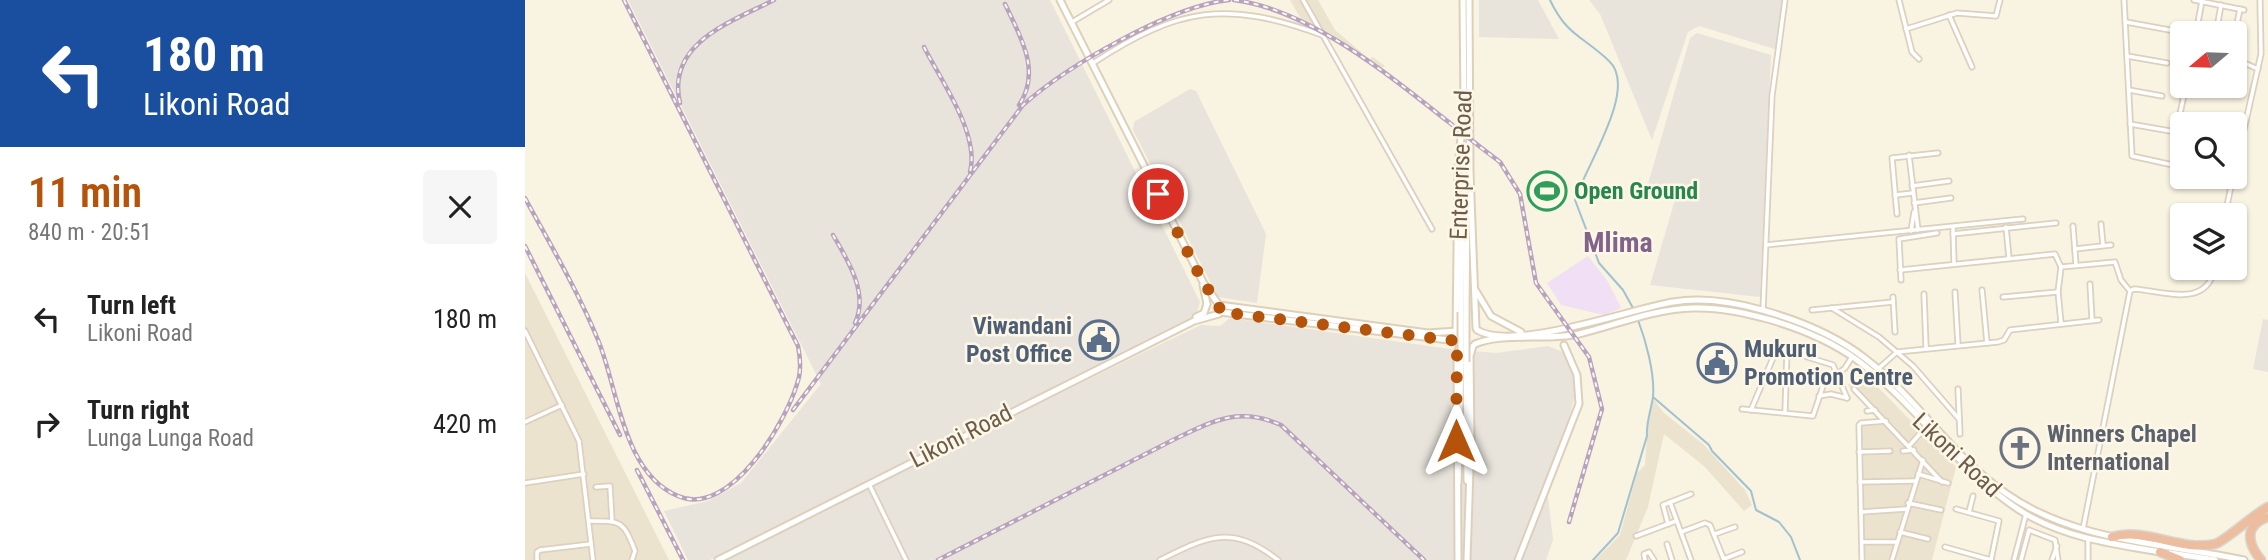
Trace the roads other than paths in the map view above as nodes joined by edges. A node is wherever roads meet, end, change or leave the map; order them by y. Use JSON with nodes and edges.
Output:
{"nodes":[{"id":1,"x":1060,"y":0,"type":"edge"},
{"id":2,"x":1108,"y":0,"type":"edge"},
{"id":3,"x":1303,"y":0,"type":"edge"},
{"id":4,"x":1462,"y":0,"type":"edge"},
{"id":5,"x":1469,"y":0,"type":"edge"},
{"id":6,"x":1785,"y":0,"type":"edge"},
{"id":7,"x":1899,"y":0,"type":"edge"},
{"id":8,"x":2000,"y":0,"type":"edge"},
{"id":9,"x":2124,"y":0,"type":"edge"},
{"id":10,"x":2194,"y":0,"type":"edge"},
{"id":11,"x":2260,"y":0,"type":"edge"},
{"id":12,"x":2202,"y":1,"type":"edge"},
{"id":13,"x":2221,"y":5,"type":"junction"},
{"id":14,"x":1180,"y":13,"type":"dead end"},
{"id":15,"x":1949,"y":14,"type":"junction"},
{"id":16,"x":1294,"y":18,"type":"dead end"},
{"id":17,"x":2198,"y":21,"type":"edge"},
{"id":18,"x":2218,"y":21,"type":"edge"},
{"id":19,"x":2239,"y":21,"type":"edge"},
{"id":20,"x":1072,"y":22,"type":"junction"},
{"id":21,"x":2125,"y":22,"type":"junction"},
{"id":22,"x":1906,"y":29,"type":"junction"},
{"id":23,"x":2170,"y":30,"type":"edge"},
{"id":24,"x":1323,"y":35,"type":"junction"},
{"id":25,"x":2127,"y":55,"type":"junction"},
{"id":26,"x":1919,"y":58,"type":"dead end"},
{"id":27,"x":2167,"y":63,"type":"dead end"},
{"id":28,"x":1091,"y":64,"type":"junction"},
{"id":29,"x":2247,"y":64,"type":"edge"},
{"id":30,"x":1972,"y":67,"type":"dead end"},
{"id":31,"x":2258,"y":69,"type":"junction"},
{"id":32,"x":2129,"y":90,"type":"junction"},
{"id":33,"x":2162,"y":96,"type":"dead end"},
{"id":34,"x":2247,"y":117,"type":"edge"},
{"id":35,"x":2130,"y":124,"type":"junction"},
{"id":36,"x":2170,"y":131,"type":"edge"},
{"id":37,"x":1938,"y":153,"type":"dead end"},
{"id":38,"x":1909,"y":155,"type":"junction"},
{"id":39,"x":2170,"y":164,"type":"edge"},
{"id":40,"x":1458,"y":169,"type":"junction"},
{"id":41,"x":1470,"y":172,"type":"junction"},
{"id":42,"x":1949,"y":181,"type":"dead end"},
{"id":43,"x":1912,"y":186,"type":"junction"},
{"id":44,"x":1913,"y":193,"type":"junction"},
{"id":45,"x":1895,"y":195,"type":"junction"},
{"id":46,"x":1951,"y":198,"type":"dead end"},
{"id":47,"x":1914,"y":203,"type":"junction"},
{"id":48,"x":1915,"y":210,"type":"junction"},
{"id":49,"x":1897,"y":214,"type":"dead end"},
{"id":50,"x":2023,"y":219,"type":"dead end"},
{"id":51,"x":2056,"y":223,"type":"dead end"},
{"id":52,"x":2101,"y":224,"type":"dead end"},
{"id":53,"x":2073,"y":226,"type":"dead end"},
{"id":54,"x":1950,"y":227,"type":"junction"},
{"id":55,"x":2006,"y":227,"type":"junction"},
{"id":56,"x":1431,"y":229,"type":"dead end"},
{"id":57,"x":1918,"y":230,"type":"junction"},
{"id":58,"x":1912,"y":231,"type":"junction"},
{"id":59,"x":1937,"y":233,"type":"dead end"},
{"id":60,"x":1952,"y":235,"type":"junction"},
{"id":61,"x":1766,"y":245,"type":"junction"},
{"id":62,"x":2103,"y":245,"type":"junction"},
{"id":63,"x":2111,"y":245,"type":"dead end"},
{"id":64,"x":2075,"y":249,"type":"junction"},
{"id":65,"x":2009,"y":258,"type":"junction"},
{"id":66,"x":1954,"y":264,"type":"junction"},
{"id":67,"x":2076,"y":265,"type":"junction"},
{"id":68,"x":2061,"y":267,"type":"junction"},
{"id":69,"x":1900,"y":270,"type":"junction"},
{"id":70,"x":1901,"y":280,"type":"dead end"},
{"id":71,"x":2211,"y":280,"type":"edge"},
{"id":72,"x":1473,"y":281,"type":"junction"},
{"id":73,"x":1203,"y":282,"type":"junction"},
{"id":74,"x":2090,"y":284,"type":"dead end"},
{"id":75,"x":1982,"y":290,"type":"dead end"},
{"id":76,"x":2130,"y":291,"type":"junction"},
{"id":77,"x":1955,"y":292,"type":"dead end"},
{"id":78,"x":2058,"y":292,"type":"junction"},
{"id":79,"x":1924,"y":293,"type":"dead end"},
{"id":80,"x":2003,"y":297,"type":"dead end"},
{"id":81,"x":1218,"y":306,"type":"junction"},
{"id":82,"x":1206,"y":307,"type":"junction"},
{"id":83,"x":1832,"y":308,"type":"junction"},
{"id":84,"x":1763,"y":310,"type":"junction"},
{"id":85,"x":1812,"y":310,"type":"dead end"},
{"id":86,"x":1209,"y":316,"type":"junction"},
{"id":87,"x":2092,"y":320,"type":"junction"},
{"id":88,"x":2099,"y":320,"type":"dead end"},
{"id":89,"x":2061,"y":323,"type":"junction"},
{"id":90,"x":1476,"y":329,"type":"junction"},
{"id":91,"x":1565,"y":329,"type":"junction"},
{"id":92,"x":1457,"y":330,"type":"junction"},
{"id":93,"x":525,"y":331,"type":"edge"},
{"id":94,"x":1551,"y":331,"type":"junction"},
{"id":95,"x":1895,"y":332,"type":"dead end"},
{"id":96,"x":1485,"y":333,"type":"junction"},
{"id":97,"x":1525,"y":333,"type":"junction"},
{"id":98,"x":1557,"y":337,"type":"junction"},
{"id":99,"x":1566,"y":337,"type":"junction"},
{"id":100,"x":1485,"y":341,"type":"junction"},
{"id":101,"x":1459,"y":343,"type":"junction"},
{"id":102,"x":1987,"y":343,"type":"junction"},
{"id":103,"x":1474,"y":345,"type":"junction"},
{"id":104,"x":1564,"y":345,"type":"junction"},
{"id":105,"x":1958,"y":345,"type":"junction"},
{"id":106,"x":1926,"y":348,"type":"junction"},
{"id":107,"x":1897,"y":352,"type":"junction"},
{"id":108,"x":1801,"y":355,"type":"dead end"},
{"id":109,"x":1852,"y":357,"type":"junction"},
{"id":110,"x":1878,"y":369,"type":"junction"},
{"id":111,"x":1837,"y":373,"type":"junction"},
{"id":112,"x":1854,"y":389,"type":"dead end"},
{"id":113,"x":1958,"y":389,"type":"dead end"},
{"id":114,"x":1818,"y":396,"type":"junction"},
{"id":115,"x":562,"y":405,"type":"junction"},
{"id":116,"x":1742,"y":409,"type":"dead end"},
{"id":117,"x":1751,"y":410,"type":"junction"},
{"id":118,"x":1875,"y":410,"type":"junction"},
{"id":119,"x":1867,"y":411,"type":"dead end"},
{"id":120,"x":1786,"y":413,"type":"junction"},
{"id":121,"x":1959,"y":419,"type":"junction"},
{"id":122,"x":1886,"y":421,"type":"junction"},
{"id":123,"x":525,"y":422,"type":"edge"},
{"id":124,"x":1926,"y":428,"type":"junction"},
{"id":125,"x":969,"y":433,"type":"junction"},
{"id":126,"x":1960,"y":434,"type":"dead end"},
{"id":127,"x":1909,"y":446,"type":"junction"},
{"id":128,"x":1914,"y":450,"type":"junction"},
{"id":129,"x":1890,"y":451,"type":"dead end"},
{"id":130,"x":1903,"y":451,"type":"dead end"},
{"id":131,"x":1859,"y":452,"type":"junction"},
{"id":132,"x":1923,"y":460,"type":"junction"},
{"id":133,"x":584,"y":474,"type":"junction"},
{"id":134,"x":1918,"y":474,"type":"junction"},
{"id":135,"x":1915,"y":481,"type":"junction"},
{"id":136,"x":1860,"y":482,"type":"junction"},
{"id":137,"x":1942,"y":482,"type":"junction"},
{"id":138,"x":525,"y":483,"type":"edge"},
{"id":139,"x":869,"y":484,"type":"junction"},
{"id":140,"x":1948,"y":484,"type":"dead end"},
{"id":141,"x":1457,"y":486,"type":"junction"},
{"id":142,"x":596,"y":487,"type":"dead end"},
{"id":143,"x":1469,"y":487,"type":"junction"},
{"id":144,"x":1691,"y":494,"type":"dead end"},
{"id":145,"x":1973,"y":496,"type":"dead end"},
{"id":146,"x":1670,"y":502,"type":"junction"},
{"id":147,"x":1909,"y":503,"type":"junction"},
{"id":148,"x":2268,"y":507,"type":"edge"},
{"id":149,"x":1906,"y":509,"type":"junction"},
{"id":150,"x":1956,"y":509,"type":"dead end"},
{"id":151,"x":1941,"y":510,"type":"dead end"},
{"id":152,"x":2028,"y":511,"type":"junction"},
{"id":153,"x":1861,"y":512,"type":"junction"},
{"id":154,"x":1969,"y":512,"type":"junction"},
{"id":155,"x":2268,"y":517,"type":"edge"},
{"id":156,"x":1677,"y":520,"type":"junction"},
{"id":157,"x":589,"y":521,"type":"junction"},
{"id":158,"x":612,"y":521,"type":"junction"},
{"id":159,"x":1668,"y":524,"type":"junction"},
{"id":160,"x":1735,"y":527,"type":"dead end"},
{"id":161,"x":2083,"y":530,"type":"junction"},
{"id":162,"x":1681,"y":532,"type":"junction"},
{"id":163,"x":1900,"y":532,"type":"junction"},
{"id":164,"x":1715,"y":534,"type":"junction"},
{"id":165,"x":1636,"y":536,"type":"dead end"},
{"id":166,"x":2112,"y":537,"type":"junction"},
{"id":167,"x":1928,"y":540,"type":"dead end"},
{"id":168,"x":2088,"y":540,"type":"junction"},
{"id":169,"x":1862,"y":542,"type":"junction"},
{"id":170,"x":1897,"y":542,"type":"junction"},
{"id":171,"x":591,"y":544,"type":"junction"},
{"id":172,"x":1667,"y":544,"type":"dead end"},
{"id":173,"x":2057,"y":544,"type":"junction"},
{"id":174,"x":1945,"y":547,"type":"dead end"},
{"id":175,"x":1742,"y":552,"type":"dead end"},
{"id":176,"x":2160,"y":552,"type":"junction"},
{"id":177,"x":1724,"y":559,"type":"edge"},
{"id":178,"x":537,"y":560,"type":"edge"},
{"id":179,"x":593,"y":560,"type":"edge"},
{"id":180,"x":632,"y":560,"type":"edge"},
{"id":181,"x":716,"y":560,"type":"edge"},
{"id":182,"x":906,"y":560,"type":"edge"},
{"id":183,"x":1160,"y":560,"type":"edge"},
{"id":184,"x":1277,"y":560,"type":"edge"},
{"id":185,"x":1458,"y":560,"type":"edge"},
{"id":186,"x":1467,"y":560,"type":"edge"},
{"id":187,"x":1518,"y":560,"type":"edge"},
{"id":188,"x":1645,"y":560,"type":"edge"},
{"id":189,"x":1654,"y":560,"type":"edge"},
{"id":190,"x":1672,"y":560,"type":"edge"},
{"id":191,"x":1691,"y":560,"type":"edge"},
{"id":192,"x":1862,"y":560,"type":"edge"},
{"id":193,"x":1892,"y":560,"type":"edge"},
{"id":194,"x":1991,"y":560,"type":"edge"},
{"id":195,"x":2014,"y":560,"type":"edge"},
{"id":196,"x":2021,"y":560,"type":"edge"},
{"id":197,"x":2052,"y":560,"type":"edge"},
{"id":198,"x":2058,"y":560,"type":"edge"},
{"id":199,"x":2088,"y":560,"type":"edge"},
{"id":200,"x":2180,"y":560,"type":"edge"},
{"id":201,"x":2215,"y":560,"type":"edge"},
{"id":202,"x":2244,"y":560,"type":"edge"},
{"id":203,"x":2261,"y":560,"type":"edge"}],
"edges":[{"from":1,"to":20,"type":"main road"},
{"from":2,"to":20,"type":"street"},
{"from":3,"to":24,"type":"street"},
{"from":4,"to":40,"type":"main road","name":"Enterprise Road"},
{"from":5,"to":41,"type":"main road","name":"Enterprise Road"},
{"from":6,"to":61,"type":"street"},
{"from":7,"to":22,"type":"street"},
{"from":8,"to":15,"type":"street"},
{"from":9,"to":21,"type":"street"},
{"from":10,"to":12,"type":"street"},
{"from":11,"to":31,"type":"street"},
{"from":12,"to":13,"type":"street"},
{"from":12,"to":17,"type":"street"},
{"from":13,"to":18,"type":"street"},
{"from":13,"to":19,"type":"street"},
{"from":14,"to":28,"type":"street"},
{"from":15,"to":22,"type":"street"},
{"from":15,"to":30,"type":"street"},
{"from":16,"to":24,"type":"street"},
{"from":20,"to":28,"type":"main road"},
{"from":21,"to":23,"type":"street"},
{"from":21,"to":25,"type":"street"},
{"from":22,"to":26,"type":"street"},
{"from":24,"to":56,"type":"street"},
{"from":25,"to":27,"type":"street"},
{"from":25,"to":32,"type":"street"},
{"from":28,"to":73,"type":"main road"},
{"from":29,"to":31,"type":"street"},
{"from":31,"to":34,"type":"street"},
{"from":32,"to":33,"type":"street"},
{"from":32,"to":35,"type":"street"},
{"from":35,"to":36,"type":"street"},
{"from":35,"to":39,"type":"street"},
{"from":37,"to":38,"type":"street"},
{"from":38,"to":43,"type":"street"},
{"from":38,"to":45,"type":"street"},
{"from":40,"to":92,"type":"main road","name":"Enterprise Road"},
{"from":40,"to":141,"type":"main road","bridge":true},
{"from":41,"to":72,"type":"main road","name":"Enterprise Road"},
{"from":41,"to":143,"type":"main road","bridge":true},
{"from":42,"to":43,"type":"street"},
{"from":43,"to":44,"type":"street"},
{"from":44,"to":45,"type":"street"},
{"from":44,"to":47,"type":"street"},
{"from":45,"to":49,"type":"street"},
{"from":46,"to":47,"type":"street"},
{"from":47,"to":48,"type":"street"},
{"from":48,"to":57,"type":"street"},
{"from":48,"to":58,"type":"street"},
{"from":50,"to":54,"type":"street"},
{"from":51,"to":55,"type":"street"},
{"from":52,"to":62,"type":"street"},
{"from":53,"to":64,"type":"street"},
{"from":54,"to":57,"type":"street"},
{"from":54,"to":60,"type":"street"},
{"from":55,"to":60,"type":"street"},
{"from":55,"to":65,"type":"street"},
{"from":57,"to":58,"type":"street"},
{"from":58,"to":61,"type":"street"},
{"from":59,"to":69,"type":"street"},
{"from":60,"to":66,"type":"street"},
{"from":61,"to":84,"type":"street"},
{"from":62,"to":63,"type":"street"},
{"from":62,"to":64,"type":"street"},
{"from":64,"to":67,"type":"street"},
{"from":65,"to":66,"type":"street"},
{"from":65,"to":68,"type":"street"},
{"from":66,"to":69,"type":"street"},
{"from":67,"to":68,"type":"street"},
{"from":67,"to":76,"type":"street"},
{"from":68,"to":78,"type":"street"},
{"from":69,"to":70,"type":"street"},
{"from":71,"to":76,"type":"street"},
{"from":72,"to":90,"type":"main road","name":"Enterprise Road"},
{"from":72,"to":97,"type":"main road"},
{"from":73,"to":81,"type":"main road"},
{"from":73,"to":82,"type":"main road"},
{"from":74,"to":87,"type":"street"},
{"from":75,"to":102,"type":"street"},
{"from":76,"to":161,"type":"street"},
{"from":77,"to":105,"type":"street"},
{"from":78,"to":80,"type":"street"},
{"from":78,"to":89,"type":"street"},
{"from":79,"to":106,"type":"street"},
{"from":81,"to":82,"type":"main road","name":"Likoni Road"},
{"from":81,"to":86,"type":"main road","name":"Likoni Road"},
{"from":81,"to":92,"type":"main road"},
{"from":81,"to":101,"type":"main road"},
{"from":82,"to":86,"type":"main road"},
{"from":82,"to":125,"type":"main road","name":"Likoni Road"},
{"from":83,"to":85,"type":"street"},
{"from":83,"to":95,"type":"street"},
{"from":83,"to":107,"type":"street"},
{"from":84,"to":91,"type":"main road","name":"Likoni Road"},
{"from":84,"to":110,"type":"main road","name":"Likoni Road"},
{"from":86,"to":125,"type":"main road","name":"Likoni Road"},
{"from":87,"to":88,"type":"street"},
{"from":87,"to":89,"type":"street"},
{"from":89,"to":102,"type":"street"},
{"from":90,"to":92,"type":"main road"},
{"from":90,"to":96,"type":"main road","name":"Likoni Road"},
{"from":90,"to":103,"type":"main road"},
{"from":91,"to":94,"type":"main road","name":"Likoni Road"},
{"from":91,"to":99,"type":"main road"},
{"from":92,"to":101,"type":"main road"},
{"from":93,"to":115,"type":"street"},
{"from":94,"to":97,"type":"main road","name":"Likoni Road"},
{"from":94,"to":98,"type":"main road"},
{"from":96,"to":97,"type":"main road","name":"Likoni Road"},
{"from":96,"to":100,"type":"main road"},
{"from":98,"to":99,"type":"main road","name":"Likoni Road"},
{"from":98,"to":100,"type":"main road","name":"Likoni Road"},
{"from":98,"to":104,"type":"main road"},
{"from":99,"to":104,"type":"main road"},
{"from":99,"to":109,"type":"main road","name":"Likoni Road"},
{"from":100,"to":103,"type":"main road","name":"Likoni Road"},
{"from":101,"to":103,"type":"main road"},
{"from":101,"to":141,"type":"main road"},
{"from":102,"to":105,"type":"street"},
{"from":103,"to":143,"type":"main road"},
{"from":104,"to":187,"type":"main road"},
{"from":105,"to":106,"type":"street"},
{"from":106,"to":107,"type":"street"},
{"from":107,"to":110,"type":"street"},
{"from":107,"to":121,"type":"street"},
{"from":108,"to":111,"type":"street"},
{"from":109,"to":111,"type":"street"},
{"from":109,"to":124,"type":"main road","name":"Likoni Road"},
{"from":110,"to":152,"type":"main road","name":"Likoni Road"},
{"from":111,"to":114,"type":"street"},
{"from":111,"to":114,"type":"street"},
{"from":112,"to":118,"type":"street"},
{"from":113,"to":121,"type":"street"},
{"from":114,"to":120,"type":"street"},
{"from":115,"to":123,"type":"street"},
{"from":115,"to":133,"type":"street"},
{"from":116,"to":117,"type":"street"},
{"from":117,"to":120,"type":"street"},
{"from":117,"to":120,"type":"street"},
{"from":118,"to":119,"type":"street"},
{"from":118,"to":122,"type":"street"},
{"from":121,"to":126,"type":"street"},
{"from":122,"to":127,"type":"street"},
{"from":122,"to":131,"type":"street"},
{"from":124,"to":127,"type":"street"},
{"from":124,"to":152,"type":"main road","name":"Likoni Road"},
{"from":125,"to":139,"type":"main road","name":"Likoni Road"},
{"from":125,"to":181,"type":"main road","name":"Likoni Road"},
{"from":127,"to":128,"type":"street"},
{"from":128,"to":130,"type":"street"},
{"from":128,"to":132,"type":"street"},
{"from":129,"to":131,"type":"street"},
{"from":131,"to":136,"type":"street"},
{"from":132,"to":134,"type":"street"},
{"from":132,"to":137,"type":"street"},
{"from":133,"to":138,"type":"street"},
{"from":133,"to":157,"type":"street"},
{"from":134,"to":135,"type":"street"},
{"from":134,"to":137,"type":"street"},
{"from":135,"to":136,"type":"street"},
{"from":135,"to":147,"type":"street"},
{"from":136,"to":153,"type":"street"},
{"from":137,"to":140,"type":"street"},
{"from":139,"to":181,"type":"main road","name":"Likoni Road"},
{"from":139,"to":182,"type":"street"},
{"from":141,"to":185,"type":"main road"},
{"from":142,"to":158,"type":"street"},
{"from":143,"to":186,"type":"main road"},
{"from":144,"to":146,"type":"street"},
{"from":145,"to":154,"type":"street"},
{"from":146,"to":156,"type":"street"},
{"from":146,"to":159,"type":"street"},
{"from":147,"to":149,"type":"street"},
{"from":147,"to":151,"type":"street"},
{"from":148,"to":166,"type":"highway"},
{"from":149,"to":153,"type":"street"},
{"from":149,"to":163,"type":"street"},
{"from":150,"to":154,"type":"street"},
{"from":152,"to":161,"type":"main road","name":"Likoni Road"},
{"from":152,"to":168,"type":"main road","name":"Likoni Road"},
{"from":152,"to":195,"type":"street"},
{"from":153,"to":169,"type":"street"},
{"from":154,"to":194,"type":"street"},
{"from":155,"to":203,"type":"highway"},
{"from":156,"to":159,"type":"street"},
{"from":156,"to":162,"type":"street"},
{"from":157,"to":158,"type":"street"},
{"from":157,"to":171,"type":"street"},
{"from":158,"to":180,"type":"street"},
{"from":159,"to":165,"type":"street"},
{"from":160,"to":164,"type":"street"},
{"from":161,"to":166,"type":"main road","name":"Likoni Road"},
{"from":162,"to":164,"type":"street"},
{"from":162,"to":191,"type":"street"},
{"from":163,"to":167,"type":"street"},
{"from":163,"to":170,"type":"street"},
{"from":164,"to":177,"type":"street"},
{"from":166,"to":202,"type":"main road","name":"Likoni Road"},
{"from":168,"to":176,"type":"main road","name":"Likoni Road"},
{"from":168,"to":199,"type":"street"},
{"from":169,"to":170,"type":"street"},
{"from":169,"to":192,"type":"street"},
{"from":170,"to":193,"type":"street"},
{"from":171,"to":178,"type":"street"},
{"from":171,"to":179,"type":"street"},
{"from":172,"to":190,"type":"street"},
{"from":173,"to":196,"type":"street"},
{"from":173,"to":197,"type":"street"},
{"from":173,"to":198,"type":"street"},
{"from":174,"to":194,"type":"street"},
{"from":175,"to":177,"type":"street"},
{"from":176,"to":200,"type":"highway"},
{"from":176,"to":201,"type":"main road","name":"Likoni Road"},
{"from":183,"to":184,"type":"street"},
{"from":188,"to":189,"type":"street"}]}
